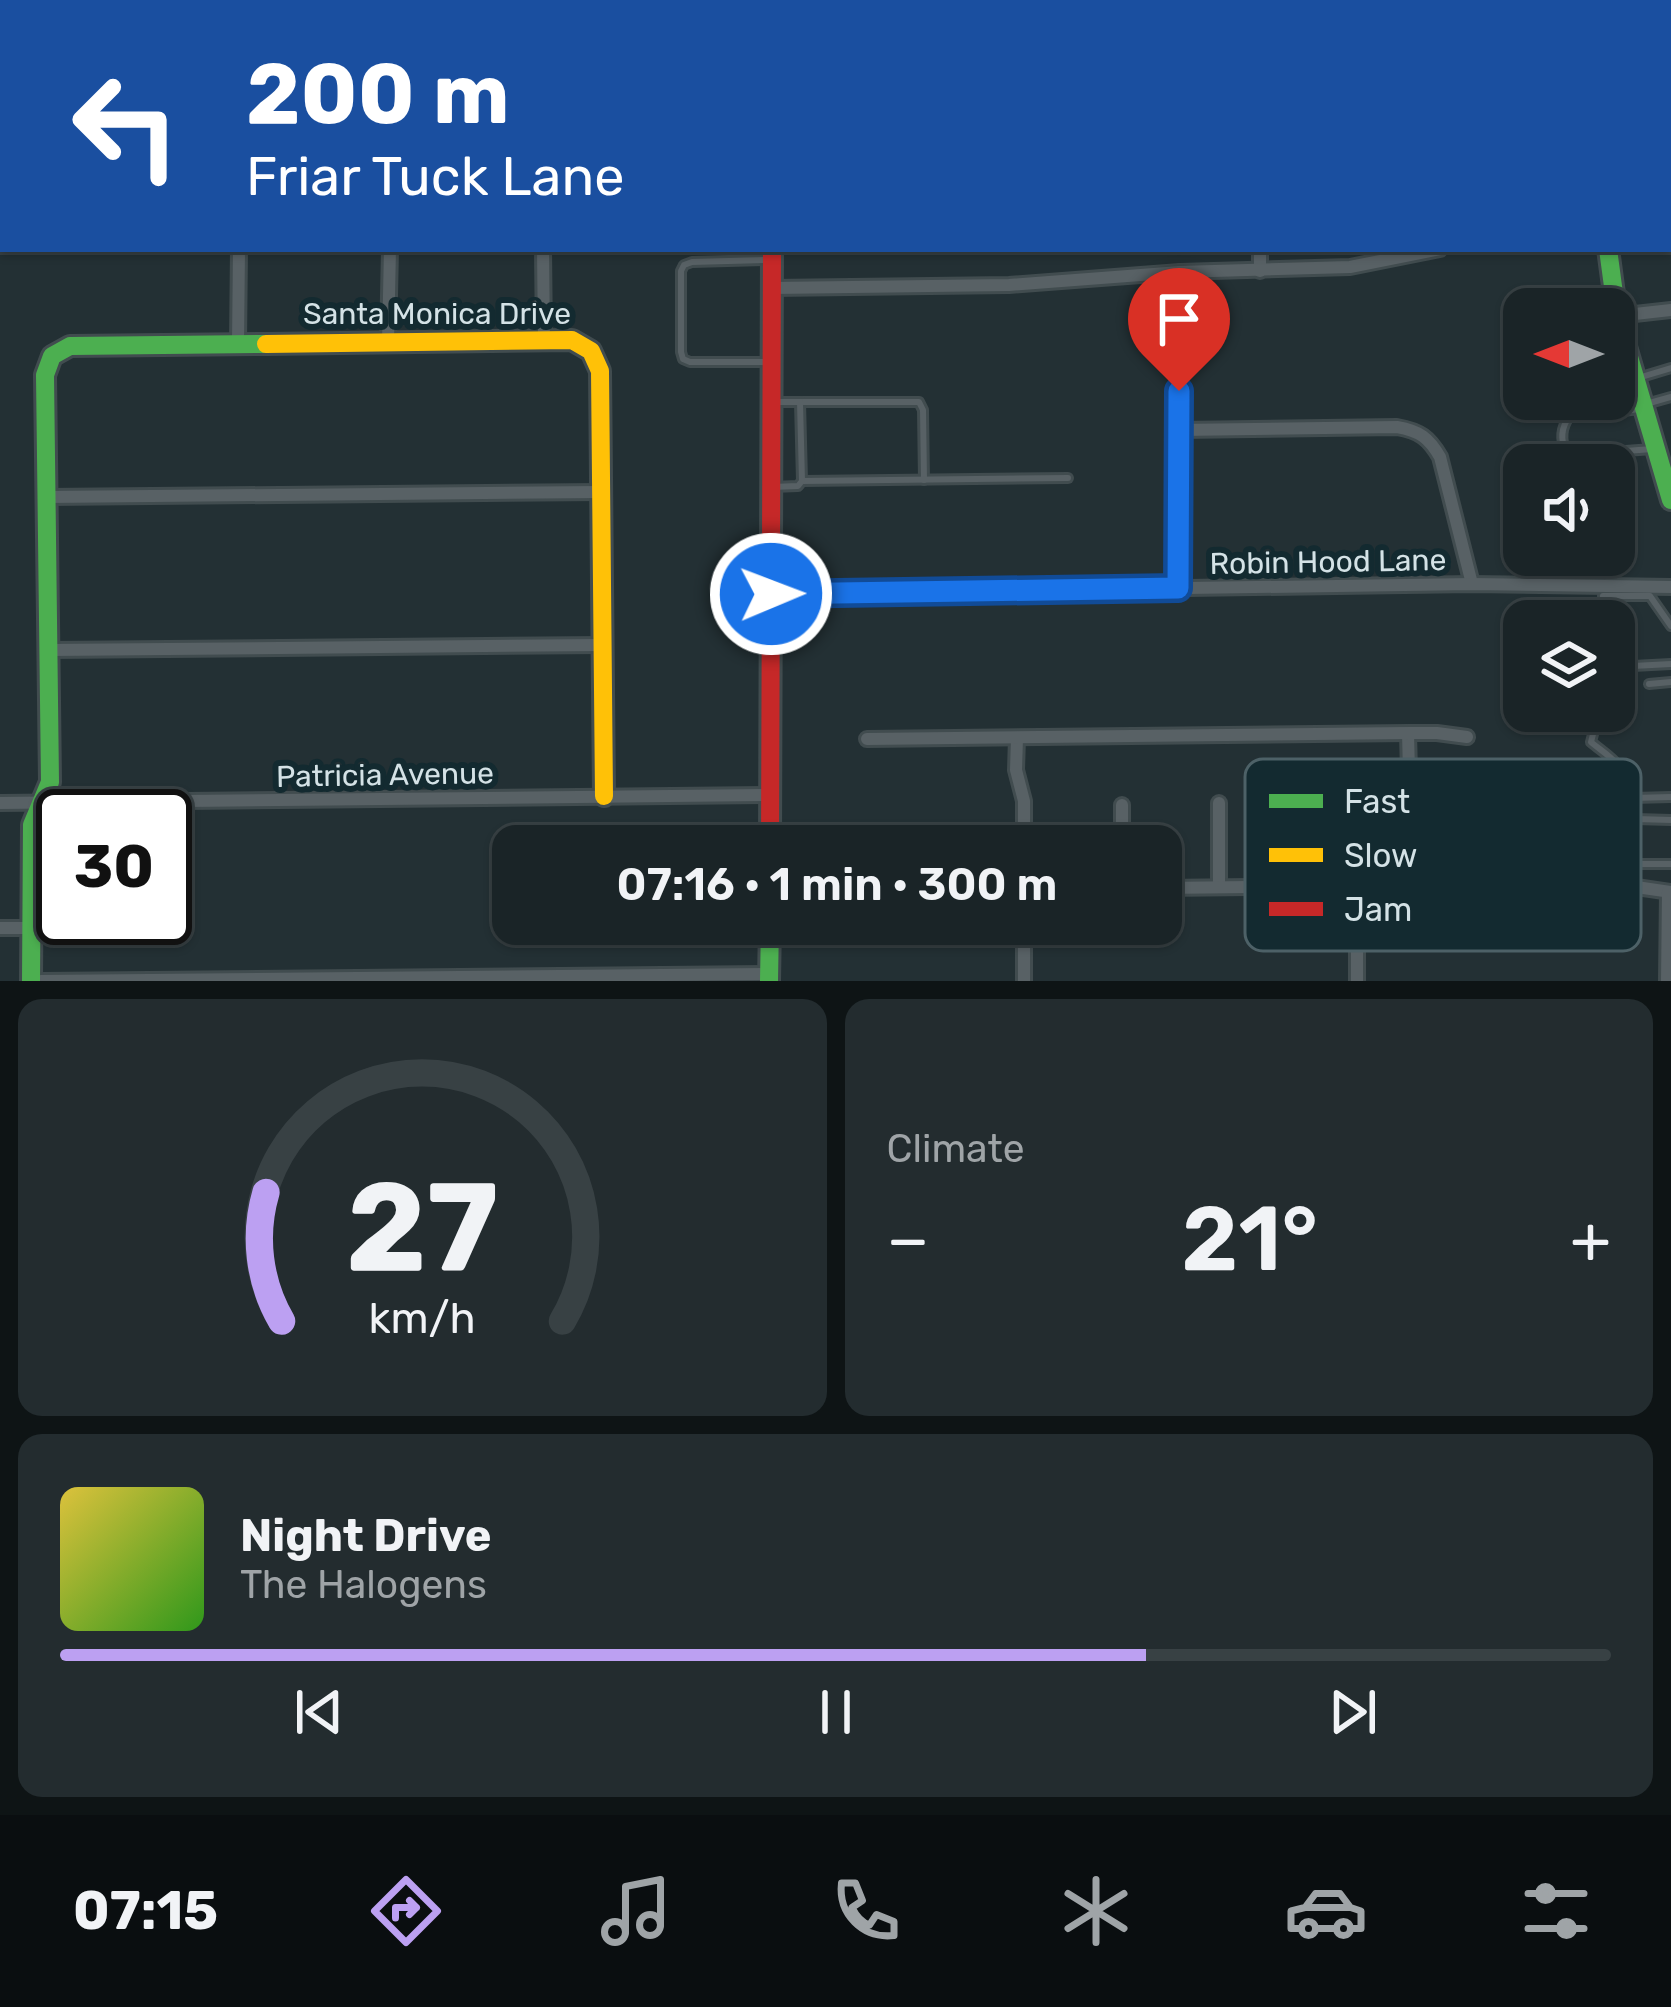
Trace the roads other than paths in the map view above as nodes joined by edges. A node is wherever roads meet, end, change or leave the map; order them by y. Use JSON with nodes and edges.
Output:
{"nodes":[{"id":1,"x":239,"y":252,"type":"edge"},
{"id":2,"x":390,"y":252,"type":"edge"},
{"id":3,"x":543,"y":252,"type":"edge"},
{"id":4,"x":1260,"y":252,"type":"edge"},
{"id":5,"x":1425,"y":252,"type":"edge"},
{"id":6,"x":1608,"y":252,"type":"edge"},
{"id":7,"x":772,"y":254,"type":"edge"},
{"id":8,"x":1260,"y":271,"type":"junction"},
{"id":9,"x":1180,"y":272,"type":"junction"},
{"id":10,"x":772,"y":288,"type":"junction"},
{"id":11,"x":1613,"y":288,"type":"edge"},
{"id":12,"x":1671,"y":310,"type":"edge"},
{"id":13,"x":1635,"y":315,"type":"edge"},
{"id":14,"x":544,"y":340,"type":"junction"},
{"id":15,"x":388,"y":342,"type":"junction"},
{"id":16,"x":238,"y":344,"type":"junction"},
{"id":17,"x":772,"y":362,"type":"junction"},
{"id":18,"x":1671,"y":368,"type":"edge"},
{"id":19,"x":1635,"y":373,"type":"edge"},
{"id":20,"x":1635,"y":390,"type":"edge"},
{"id":21,"x":1671,"y":397,"type":"edge"},
{"id":22,"x":771,"y":402,"type":"junction"},
{"id":23,"x":800,"y":402,"type":"junction"},
{"id":24,"x":1643,"y":407,"type":"junction"},
{"id":25,"x":1179,"y":430,"type":"junction"},
{"id":26,"x":1660,"y":444,"type":"edge"},
{"id":27,"x":1068,"y":478,"type":"dead end"},
{"id":28,"x":1668,"y":478,"type":"edge"},
{"id":29,"x":924,"y":480,"type":"junction"},
{"id":30,"x":802,"y":481,"type":"junction"},
{"id":31,"x":771,"y":487,"type":"junction"},
{"id":32,"x":601,"y":492,"type":"junction"},
{"id":33,"x":47,"y":497,"type":"junction"},
{"id":34,"x":1671,"y":500,"type":"edge"},
{"id":35,"x":1472,"y":584,"type":"junction"},
{"id":36,"x":1671,"y":587,"type":"edge"},
{"id":37,"x":1178,"y":588,"type":"junction"},
{"id":38,"x":1603,"y":592,"type":"junction"},
{"id":39,"x":1650,"y":592,"type":"junction"},
{"id":40,"x":771,"y":594,"type":"junction"},
{"id":41,"x":1603,"y":600,"type":"edge"},
{"id":42,"x":1671,"y":626,"type":"edge"},
{"id":43,"x":603,"y":645,"type":"junction"},
{"id":44,"x":50,"y":650,"type":"junction"},
{"id":45,"x":1671,"y":664,"type":"edge"},
{"id":46,"x":1635,"y":666,"type":"edge"},
{"id":47,"x":1671,"y":682,"type":"edge"},
{"id":48,"x":1649,"y":684,"type":"dead end"},
{"id":49,"x":1594,"y":732,"type":"edge"},
{"id":50,"x":1408,"y":733,"type":"junction"},
{"id":51,"x":1467,"y":737,"type":"dead end"},
{"id":52,"x":1016,"y":738,"type":"junction"},
{"id":53,"x":867,"y":739,"type":"dead end"},
{"id":54,"x":1409,"y":759,"type":"edge"},
{"id":55,"x":1611,"y":759,"type":"edge"},
{"id":56,"x":47,"y":789,"type":"edge"},
{"id":57,"x":770,"y":795,"type":"junction"},
{"id":58,"x":604,"y":796,"type":"junction"},
{"id":59,"x":1671,"y":797,"type":"edge"},
{"id":60,"x":1641,"y":798,"type":"edge"},
{"id":61,"x":192,"y":800,"type":"edge"},
{"id":62,"x":36,"y":802,"type":"edge"},
{"id":63,"x":0,"y":803,"type":"edge"},
{"id":64,"x":1220,"y":803,"type":"dead end"},
{"id":65,"x":1122,"y":805,"type":"dead end"},
{"id":66,"x":36,"y":816,"type":"edge"},
{"id":67,"x":1641,"y":819,"type":"edge"},
{"id":68,"x":1671,"y":820,"type":"edge"},
{"id":69,"x":770,"y":825,"type":"edge"},
{"id":70,"x":1024,"y":825,"type":"edge"},
{"id":71,"x":1122,"y":825,"type":"edge"},
{"id":72,"x":1671,"y":863,"type":"edge"},
{"id":73,"x":1641,"y":865,"type":"edge"},
{"id":74,"x":1219,"y":887,"type":"junction"},
{"id":75,"x":1245,"y":887,"type":"edge"},
{"id":76,"x":1182,"y":888,"type":"edge"},
{"id":77,"x":1670,"y":892,"type":"edge"},
{"id":78,"x":0,"y":928,"type":"edge"},
{"id":79,"x":32,"y":928,"type":"junction"},
{"id":80,"x":770,"y":945,"type":"edge"},
{"id":81,"x":1024,"y":945,"type":"edge"},
{"id":82,"x":770,"y":977,"type":"edge"},
{"id":83,"x":36,"y":981,"type":"edge"},
{"id":84,"x":189,"y":981,"type":"edge"},
{"id":85,"x":1024,"y":981,"type":"edge"},
{"id":86,"x":1667,"y":981,"type":"edge"}],
"edges":[{"from":1,"to":16,"type":"street"},
{"from":2,"to":15,"type":"street"},
{"from":3,"to":14,"type":"street"},
{"from":4,"to":8,"type":"street"},
{"from":5,"to":8,"type":"street"},
{"from":6,"to":11,"type":"street"},
{"from":7,"to":10,"type":"street"},
{"from":7,"to":17,"type":"lane"},
{"from":8,"to":9,"type":"street"},
{"from":9,"to":10,"type":"street"},
{"from":9,"to":25,"type":"street"},
{"from":10,"to":17,"type":"street"},
{"from":12,"to":13,"type":"street"},
{"from":14,"to":15,"type":"street","name":"Santa Monica Drive"},
{"from":14,"to":32,"type":"street","name":"Santa Monica Drive"},
{"from":15,"to":16,"type":"street","name":"Santa Monica Drive"},
{"from":16,"to":33,"type":"street","name":"Santa Monica Drive"},
{"from":17,"to":22,"type":"street"},
{"from":18,"to":19,"type":"lane"},
{"from":20,"to":24,"type":"street"},
{"from":21,"to":24,"type":"lane"},
{"from":22,"to":23,"type":"lane"},
{"from":22,"to":31,"type":"street"},
{"from":23,"to":29,"type":"lane"},
{"from":23,"to":30,"type":"lane"},
{"from":24,"to":26,"type":"street"},
{"from":24,"to":26,"type":"lane"},
{"from":25,"to":35,"type":"street"},
{"from":25,"to":37,"type":"street"},
{"from":26,"to":28,"type":"street"},
{"from":27,"to":29,"type":"lane"},
{"from":28,"to":34,"type":"street"},
{"from":29,"to":30,"type":"lane"},
{"from":30,"to":31,"type":"lane"},
{"from":31,"to":40,"type":"street"},
{"from":32,"to":33,"type":"street"},
{"from":32,"to":43,"type":"street","name":"Santa Monica Drive"},
{"from":33,"to":44,"type":"street"},
{"from":35,"to":37,"type":"street","name":"Robin Hood Lane"},
{"from":35,"to":38,"type":"street","name":"Robin Hood Lane"},
{"from":36,"to":39,"type":"street","name":"Robin Hood Lane"},
{"from":37,"to":40,"type":"street","name":"Robin Hood Lane"},
{"from":38,"to":39,"type":"street","name":"Robin Hood Lane"},
{"from":38,"to":41,"type":"lane"},
{"from":39,"to":42,"type":"lane"},
{"from":40,"to":57,"type":"street"},
{"from":43,"to":44,"type":"street"},
{"from":43,"to":58,"type":"street","name":"Santa Monica Drive"},
{"from":44,"to":56,"type":"street"},
{"from":45,"to":46,"type":"lane"},
{"from":47,"to":48,"type":"lane"},
{"from":49,"to":55,"type":"lane"},
{"from":50,"to":51,"type":"street"},
{"from":50,"to":52,"type":"street"},
{"from":50,"to":54,"type":"street"},
{"from":52,"to":53,"type":"street"},
{"from":52,"to":70,"type":"street"},
{"from":57,"to":58,"type":"street","name":"Patricia Avenue"},
{"from":57,"to":69,"type":"street"},
{"from":58,"to":61,"type":"street","name":"Patricia Avenue"},
{"from":59,"to":60,"type":"lane"},
{"from":62,"to":63,"type":"street","name":"Patricia Avenue"},
{"from":64,"to":74,"type":"street"},
{"from":65,"to":71,"type":"street"},
{"from":66,"to":79,"type":"street"},
{"from":67,"to":68,"type":"lane"},
{"from":72,"to":73,"type":"lane"},
{"from":74,"to":75,"type":"street"},
{"from":74,"to":76,"type":"street"},
{"from":77,"to":86,"type":"street"},
{"from":78,"to":79,"type":"street"},
{"from":79,"to":83,"type":"street"},
{"from":80,"to":82,"type":"street"},
{"from":81,"to":85,"type":"street"},
{"from":82,"to":84,"type":"street"},
{"from":83,"to":84,"type":"street"}]}
